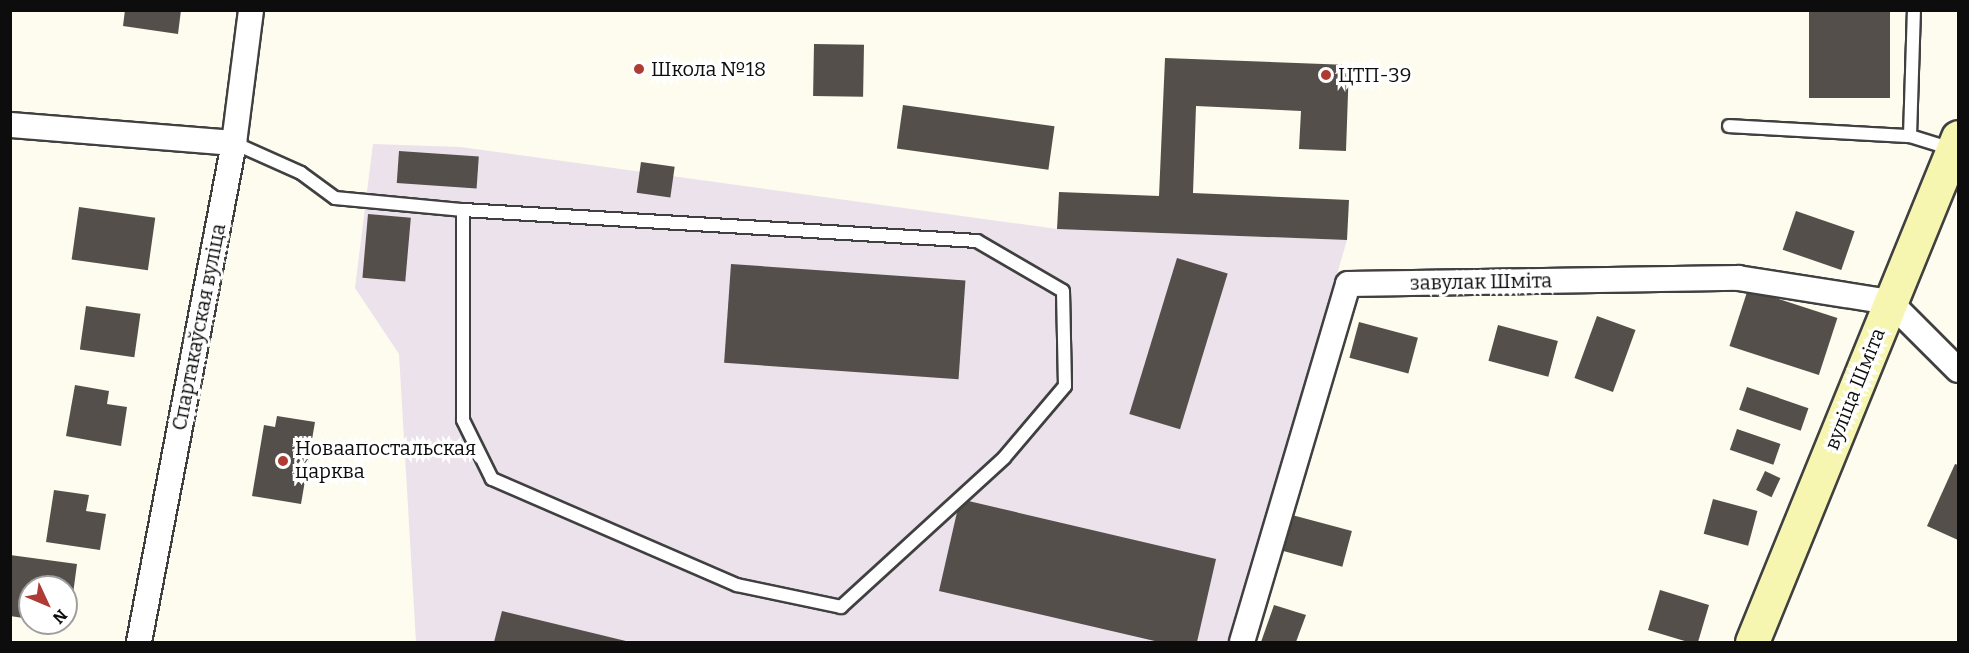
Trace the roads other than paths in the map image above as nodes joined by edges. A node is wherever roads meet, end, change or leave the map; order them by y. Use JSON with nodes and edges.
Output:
{"nodes":[{"id":1,"x":251,"y":10,"type":"edge"},
{"id":2,"x":1914,"y":10,"type":"edge"},
{"id":3,"x":10,"y":125,"type":"edge"},
{"id":4,"x":1729,"y":126,"type":"dead end"},
{"id":5,"x":1910,"y":136,"type":"junction"},
{"id":6,"x":234,"y":143,"type":"junction"},
{"id":7,"x":1956,"y":143,"type":"edge"},
{"id":8,"x":463,"y":210,"type":"junction"},
{"id":9,"x":1890,"y":302,"type":"junction"},
{"id":10,"x":1959,"y":369,"type":"edge"},
{"id":11,"x":139,"y":642,"type":"edge"},
{"id":12,"x":1242,"y":642,"type":"edge"},
{"id":13,"x":1752,"y":642,"type":"edge"}],
"edges":[{"from":1,"to":6,"type":"street","name":"Спартакаўская вуліца"},
{"from":2,"to":5,"type":"lane"},
{"from":3,"to":6,"type":"street"},
{"from":4,"to":5,"type":"lane"},
{"from":5,"to":7,"type":"lane"},
{"from":6,"to":8,"type":"lane"},
{"from":6,"to":11,"type":"street","name":"Спартакаўская вуліца"},
{"from":7,"to":9,"type":"main road","name":"вуліца Шміта"},
{"from":8,"to":8,"type":"lane"},
{"from":9,"to":10,"type":"street"},
{"from":9,"to":12,"type":"street","name":"завулак Шміта"},
{"from":9,"to":13,"type":"main road","name":"вуліца Шміта"}]}
